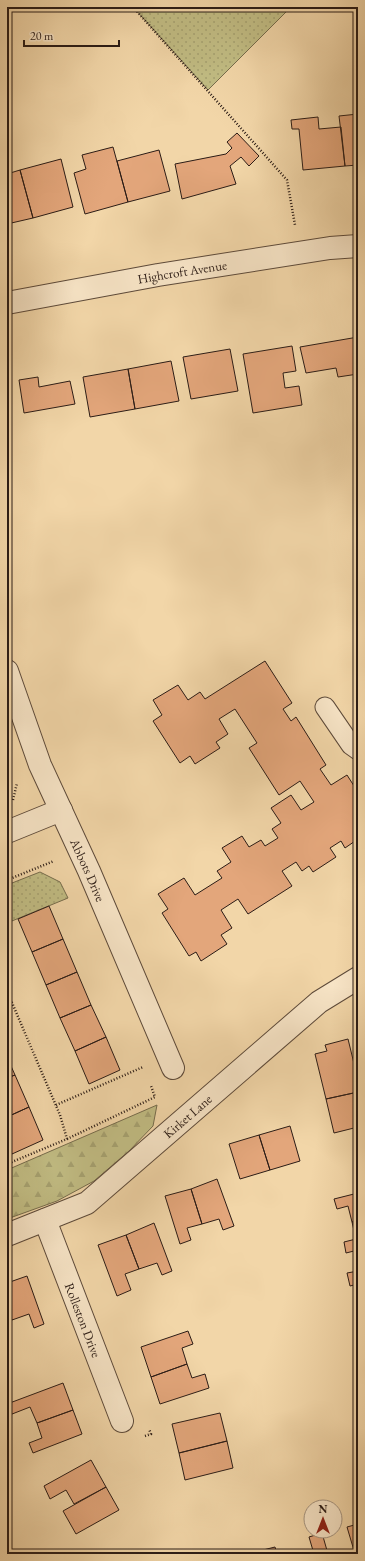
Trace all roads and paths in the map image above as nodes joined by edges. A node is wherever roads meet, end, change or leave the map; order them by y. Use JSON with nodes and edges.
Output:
{"nodes":[{"id":1,"x":133,"y":7,"type":"edge"},
{"id":2,"x":358,"y":246,"type":"edge"},
{"id":3,"x":300,"y":253,"type":"junction"},
{"id":4,"x":7,"y":303,"type":"edge"},
{"id":5,"x":7,"y":671,"type":"edge"},
{"id":6,"x":324,"y":707,"type":"dead end"},
{"id":7,"x":358,"y":750,"type":"edge"},
{"id":8,"x":18,"y":778,"type":"dead end"},
{"id":9,"x":12,"y":802,"type":"dead end"},
{"id":10,"x":61,"y":810,"type":"junction"},
{"id":11,"x":7,"y":832,"type":"edge"},
{"id":12,"x":56,"y":859,"type":"dead end"},
{"id":13,"x":7,"y":880,"type":"edge"},
{"id":14,"x":358,"y":978,"type":"edge"},
{"id":15,"x":7,"y":991,"type":"edge"},
{"id":16,"x":140,"y":1060,"type":"dead end"},
{"id":17,"x":143,"y":1067,"type":"junction"},
{"id":18,"x":173,"y":1068,"type":"dead end"},
{"id":19,"x":146,"y":1073,"type":"dead end"},
{"id":20,"x":148,"y":1079,"type":"dead end"},
{"id":21,"x":56,"y":1105,"type":"junction"},
{"id":22,"x":67,"y":1139,"type":"junction"},
{"id":23,"x":7,"y":1164,"type":"edge"},
{"id":24,"x":45,"y":1220,"type":"junction"},
{"id":25,"x":7,"y":1235,"type":"edge"},
{"id":26,"x":122,"y":1421,"type":"dead end"}],
"edges":[{"from":1,"to":3,"type":"path"},
{"from":2,"to":3,"type":"street","name":"Highcroft Avenue"},
{"from":3,"to":4,"type":"street","name":"Highcroft Avenue"},
{"from":5,"to":10,"type":"street","name":"Abbots Drive"},
{"from":6,"to":7,"type":"lane"},
{"from":8,"to":9,"type":"path"},
{"from":10,"to":11,"type":"street"},
{"from":10,"to":18,"type":"street","name":"Abbots Drive"},
{"from":12,"to":13,"type":"path"},
{"from":14,"to":24,"type":"street","name":"Kirket Lane"},
{"from":15,"to":21,"type":"path"},
{"from":16,"to":17,"type":"path"},
{"from":17,"to":19,"type":"path"},
{"from":17,"to":21,"type":"path"},
{"from":20,"to":22,"type":"path"},
{"from":21,"to":22,"type":"path"},
{"from":22,"to":23,"type":"path"},
{"from":24,"to":25,"type":"street","name":"Kirket Lane"},
{"from":24,"to":26,"type":"street","name":"Rolleston Drive"}]}
